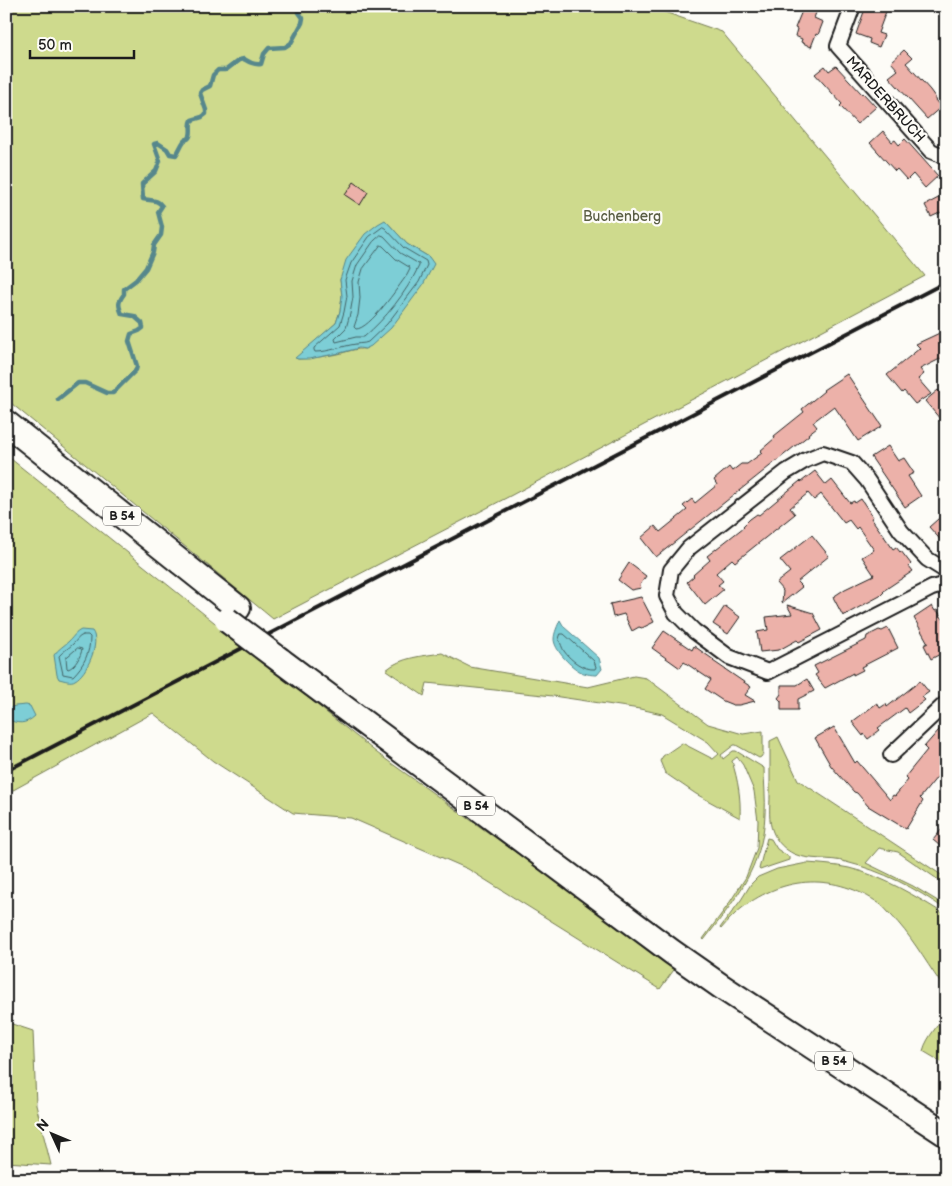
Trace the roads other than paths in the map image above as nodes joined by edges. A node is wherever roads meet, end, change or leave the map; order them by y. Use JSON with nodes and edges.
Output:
{"nodes":[{"id":1,"x":853,"y":6,"type":"edge"},
{"id":2,"x":946,"y":157,"type":"edge"},
{"id":3,"x":6,"y":423,"type":"edge"},
{"id":4,"x":6,"y":442,"type":"edge"},
{"id":5,"x":946,"y":571,"type":"edge"},
{"id":6,"x":946,"y":584,"type":"edge"},
{"id":7,"x":233,"y":614,"type":"junction"},
{"id":8,"x":946,"y":704,"type":"edge"},
{"id":9,"x":892,"y":755,"type":"dead end"},
{"id":10,"x":726,"y":981,"type":"junction"},
{"id":11,"x":946,"y":1119,"type":"edge"},
{"id":12,"x":946,"y":1134,"type":"edge"}],
"edges":[{"from":1,"to":2,"type":"street","name":"MARDERBRUCH"},
{"from":3,"to":7,"type":"highway","number":"B 54"},
{"from":4,"to":7,"type":"highway","number":"B 54"},
{"from":5,"to":6,"type":"street"},
{"from":7,"to":10,"type":"highway","number":"B 54","bridge":true},
{"from":8,"to":9,"type":"street"},
{"from":10,"to":11,"type":"highway","number":"B 54"},
{"from":10,"to":12,"type":"highway","number":"B 54"}]}
